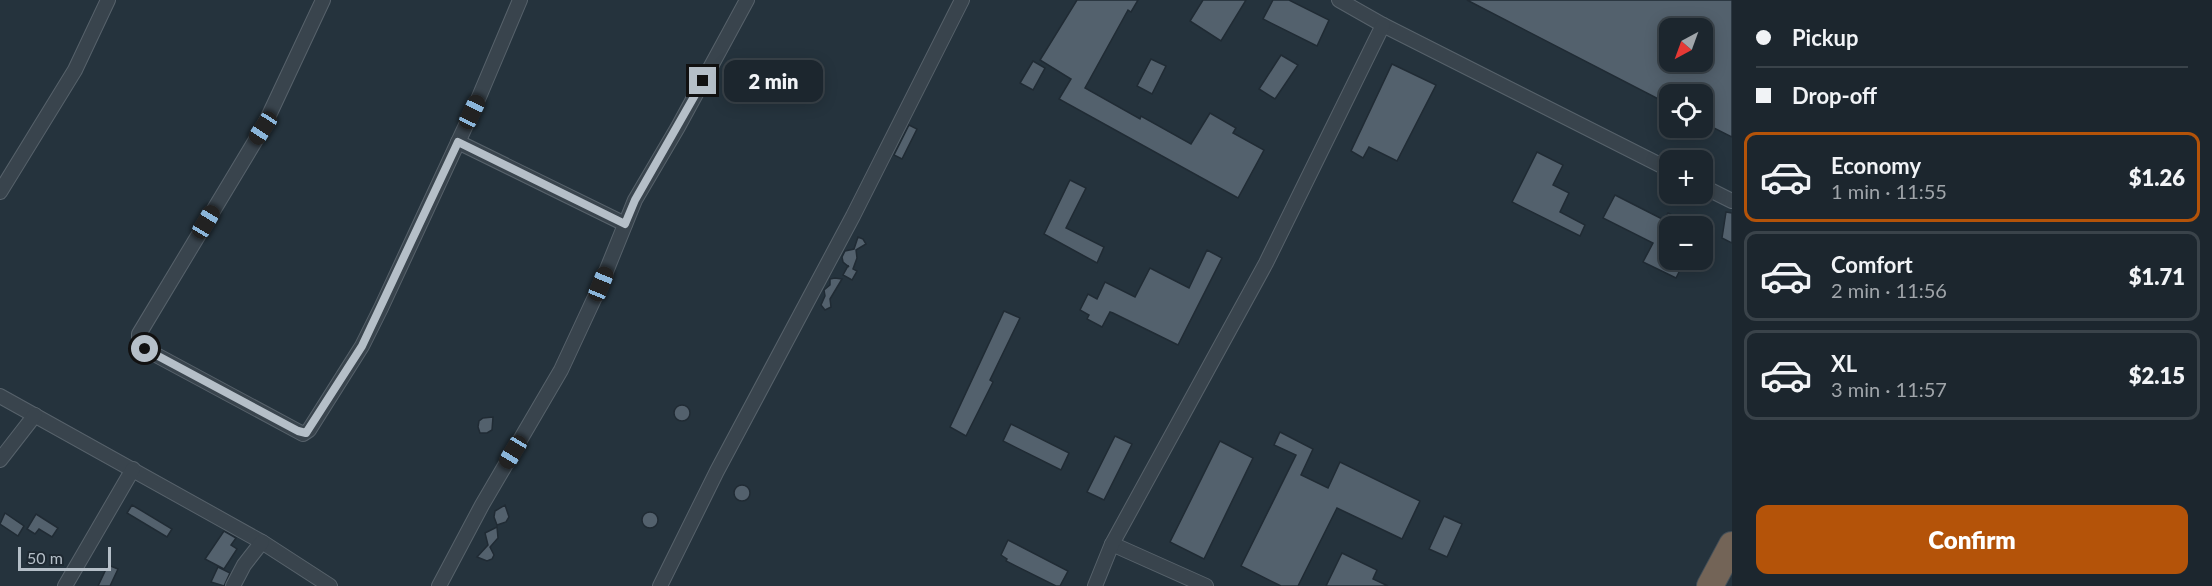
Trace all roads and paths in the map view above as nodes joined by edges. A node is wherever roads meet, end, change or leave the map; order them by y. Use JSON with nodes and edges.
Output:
{"nodes":[{"id":1,"x":108,"y":0,"type":"edge"},
{"id":2,"x":324,"y":0,"type":"edge"},
{"id":3,"x":520,"y":0,"type":"edge"},
{"id":4,"x":747,"y":0,"type":"edge"},
{"id":5,"x":962,"y":0,"type":"edge"},
{"id":6,"x":1339,"y":0,"type":"edge"},
{"id":7,"x":1383,"y":25,"type":"junction"},
{"id":8,"x":458,"y":142,"type":"junction"},
{"id":9,"x":1659,"y":164,"type":"edge"},
{"id":10,"x":0,"y":192,"type":"edge"},
{"id":11,"x":1713,"y":192,"type":"edge"},
{"id":12,"x":1732,"y":201,"type":"edge"},
{"id":13,"x":625,"y":224,"type":"junction"},
{"id":14,"x":0,"y":396,"type":"edge"},
{"id":15,"x":35,"y":416,"type":"junction"},
{"id":16,"x":0,"y":460,"type":"edge"},
{"id":17,"x":133,"y":469,"type":"junction"},
{"id":18,"x":262,"y":542,"type":"junction"},
{"id":19,"x":1112,"y":544,"type":"junction"},
{"id":20,"x":1732,"y":545,"type":"edge"},
{"id":21,"x":65,"y":586,"type":"edge"},
{"id":22,"x":233,"y":586,"type":"edge"},
{"id":23,"x":330,"y":586,"type":"edge"},
{"id":24,"x":439,"y":586,"type":"edge"},
{"id":25,"x":660,"y":586,"type":"edge"},
{"id":26,"x":1095,"y":586,"type":"edge"},
{"id":27,"x":1206,"y":586,"type":"edge"},
{"id":28,"x":1710,"y":586,"type":"edge"}],
"edges":[{"from":1,"to":10,"type":"street"},
{"from":2,"to":8,"type":"street"},
{"from":3,"to":8,"type":"street"},
{"from":4,"to":13,"type":"street"},
{"from":5,"to":25,"type":"street"},
{"from":6,"to":7,"type":"street"},
{"from":7,"to":9,"type":"street"},
{"from":7,"to":19,"type":"street"},
{"from":8,"to":13,"type":"street"},
{"from":11,"to":12,"type":"street"},
{"from":13,"to":24,"type":"street"},
{"from":14,"to":15,"type":"street"},
{"from":15,"to":16,"type":"street"},
{"from":15,"to":17,"type":"street"},
{"from":17,"to":18,"type":"street"},
{"from":17,"to":21,"type":"street"},
{"from":18,"to":22,"type":"street"},
{"from":18,"to":23,"type":"street"},
{"from":19,"to":26,"type":"street"},
{"from":19,"to":27,"type":"street"},
{"from":20,"to":28,"type":"highway"}]}
